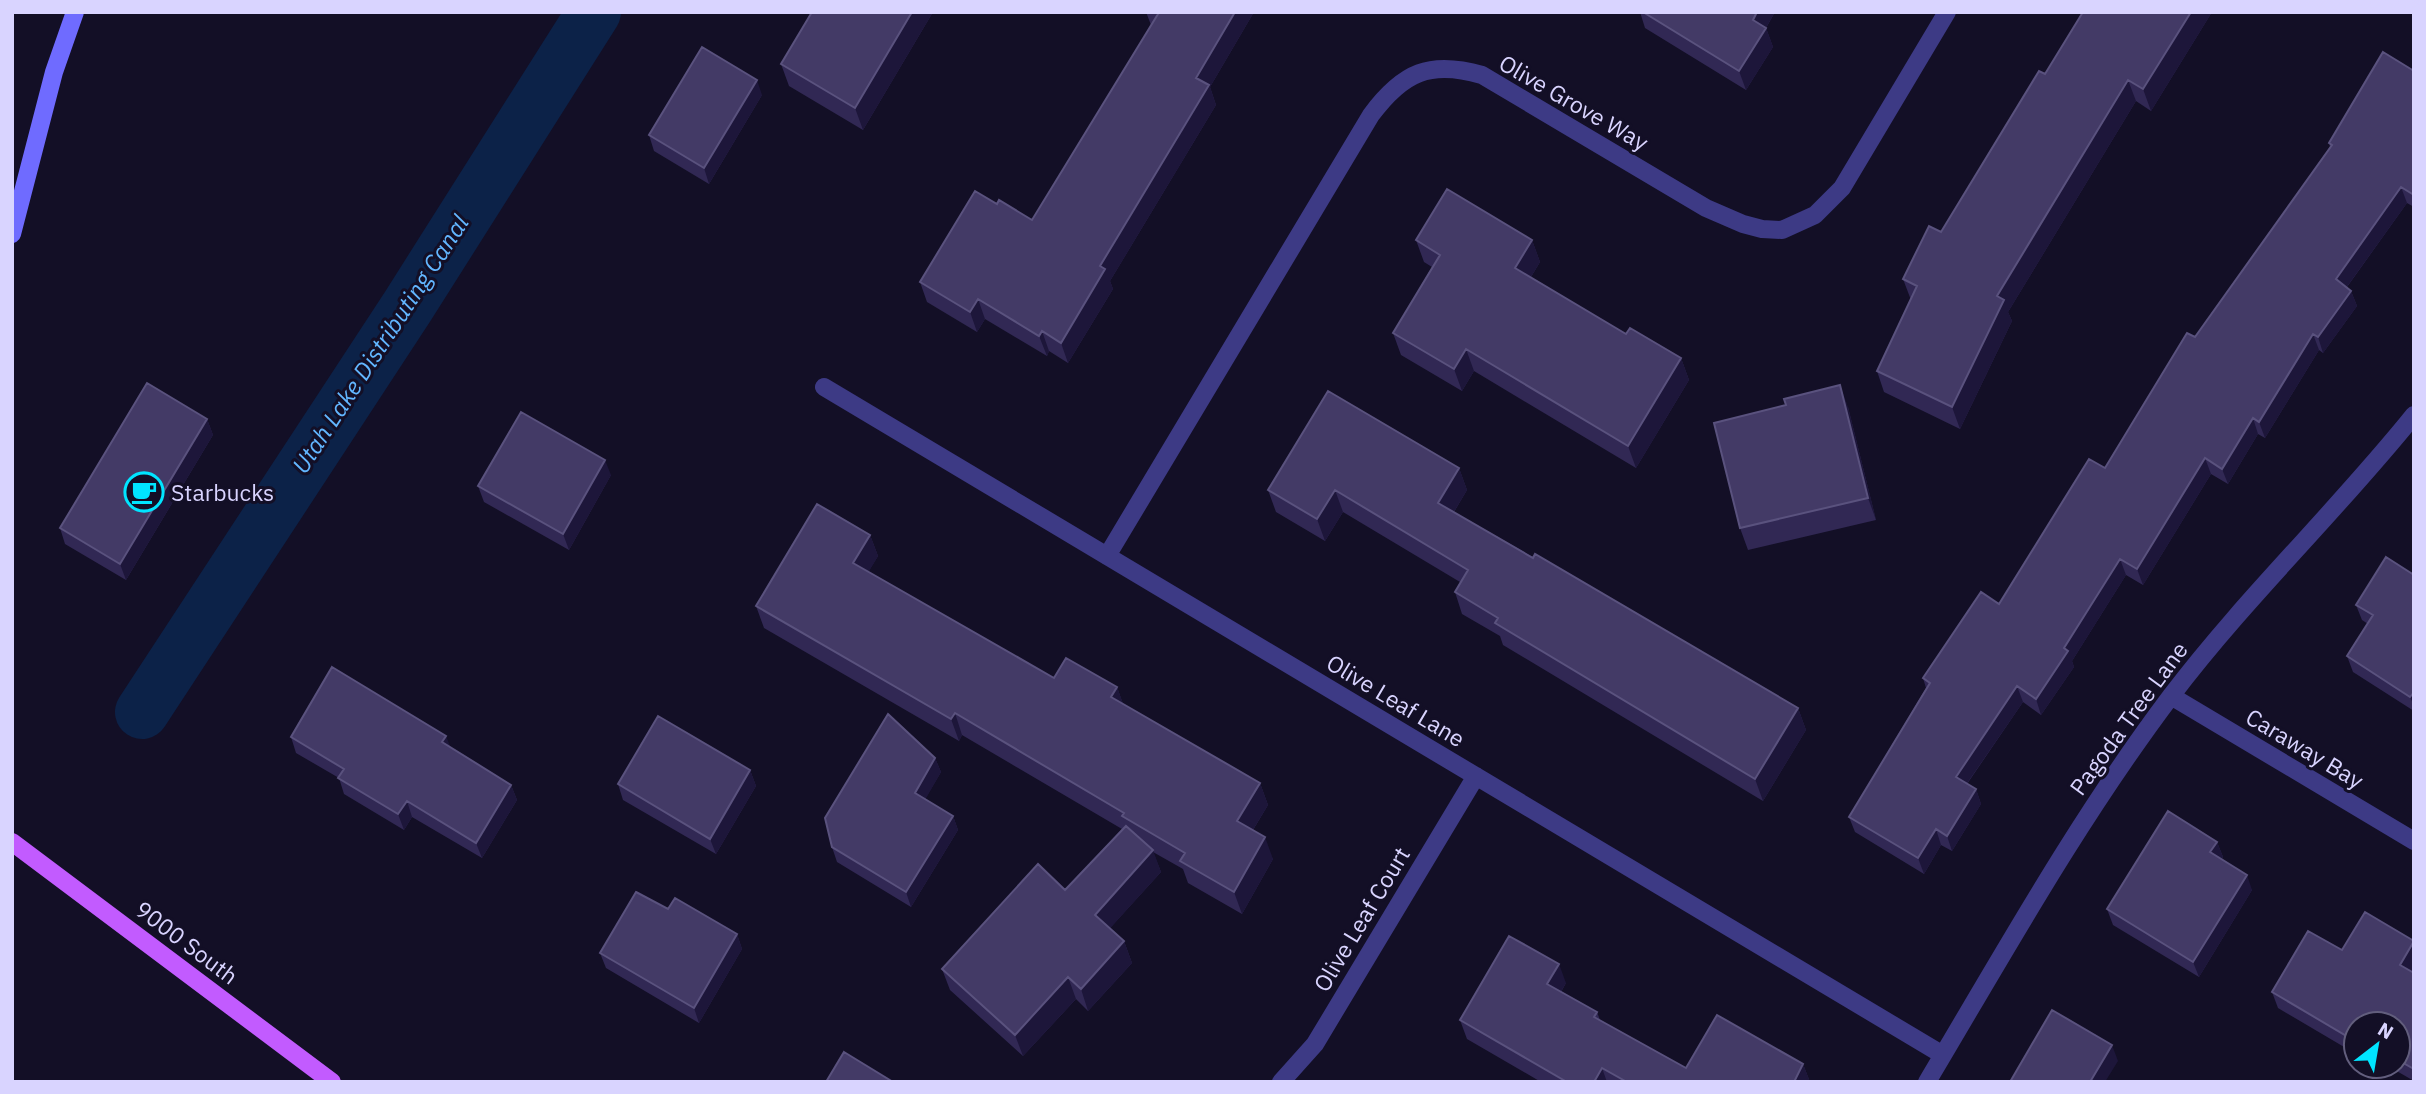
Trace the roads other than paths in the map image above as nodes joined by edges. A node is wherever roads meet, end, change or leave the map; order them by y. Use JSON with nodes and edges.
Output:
{"nodes":[{"id":1,"x":75,"y":12,"type":"edge"},
{"id":2,"x":1947,"y":12,"type":"edge"},
{"id":3,"x":12,"y":233,"type":"edge"},
{"id":4,"x":824,"y":387,"type":"dead end"},
{"id":5,"x":2414,"y":415,"type":"edge"},
{"id":6,"x":1107,"y":556,"type":"junction"},
{"id":7,"x":2171,"y":696,"type":"junction"},
{"id":8,"x":1476,"y":776,"type":"junction"},
{"id":9,"x":2414,"y":841,"type":"edge"},
{"id":10,"x":12,"y":842,"type":"edge"},
{"id":11,"x":1943,"y":1055,"type":"junction"},
{"id":12,"x":332,"y":1082,"type":"edge"},
{"id":13,"x":1281,"y":1082,"type":"edge"},
{"id":14,"x":1927,"y":1082,"type":"edge"}],
"edges":[{"from":1,"to":3,"type":"street"},
{"from":2,"to":6,"type":"street","name":"Olive Grove Way"},
{"from":4,"to":6,"type":"street","name":"Olive Leaf Lane"},
{"from":5,"to":7,"type":"street","name":"Pagoda Tree Lane"},
{"from":6,"to":8,"type":"street","name":"Olive Leaf Lane"},
{"from":7,"to":9,"type":"street","name":"Caraway Bay"},
{"from":7,"to":11,"type":"street","name":"Pagoda Tree Lane"},
{"from":8,"to":11,"type":"street","name":"Olive Leaf Lane"},
{"from":8,"to":13,"type":"street","name":"Olive Leaf Court"},
{"from":10,"to":12,"type":"main road","name":"9000 South"},
{"from":11,"to":14,"type":"street","name":"Pagoda Tree Lane"}]}
